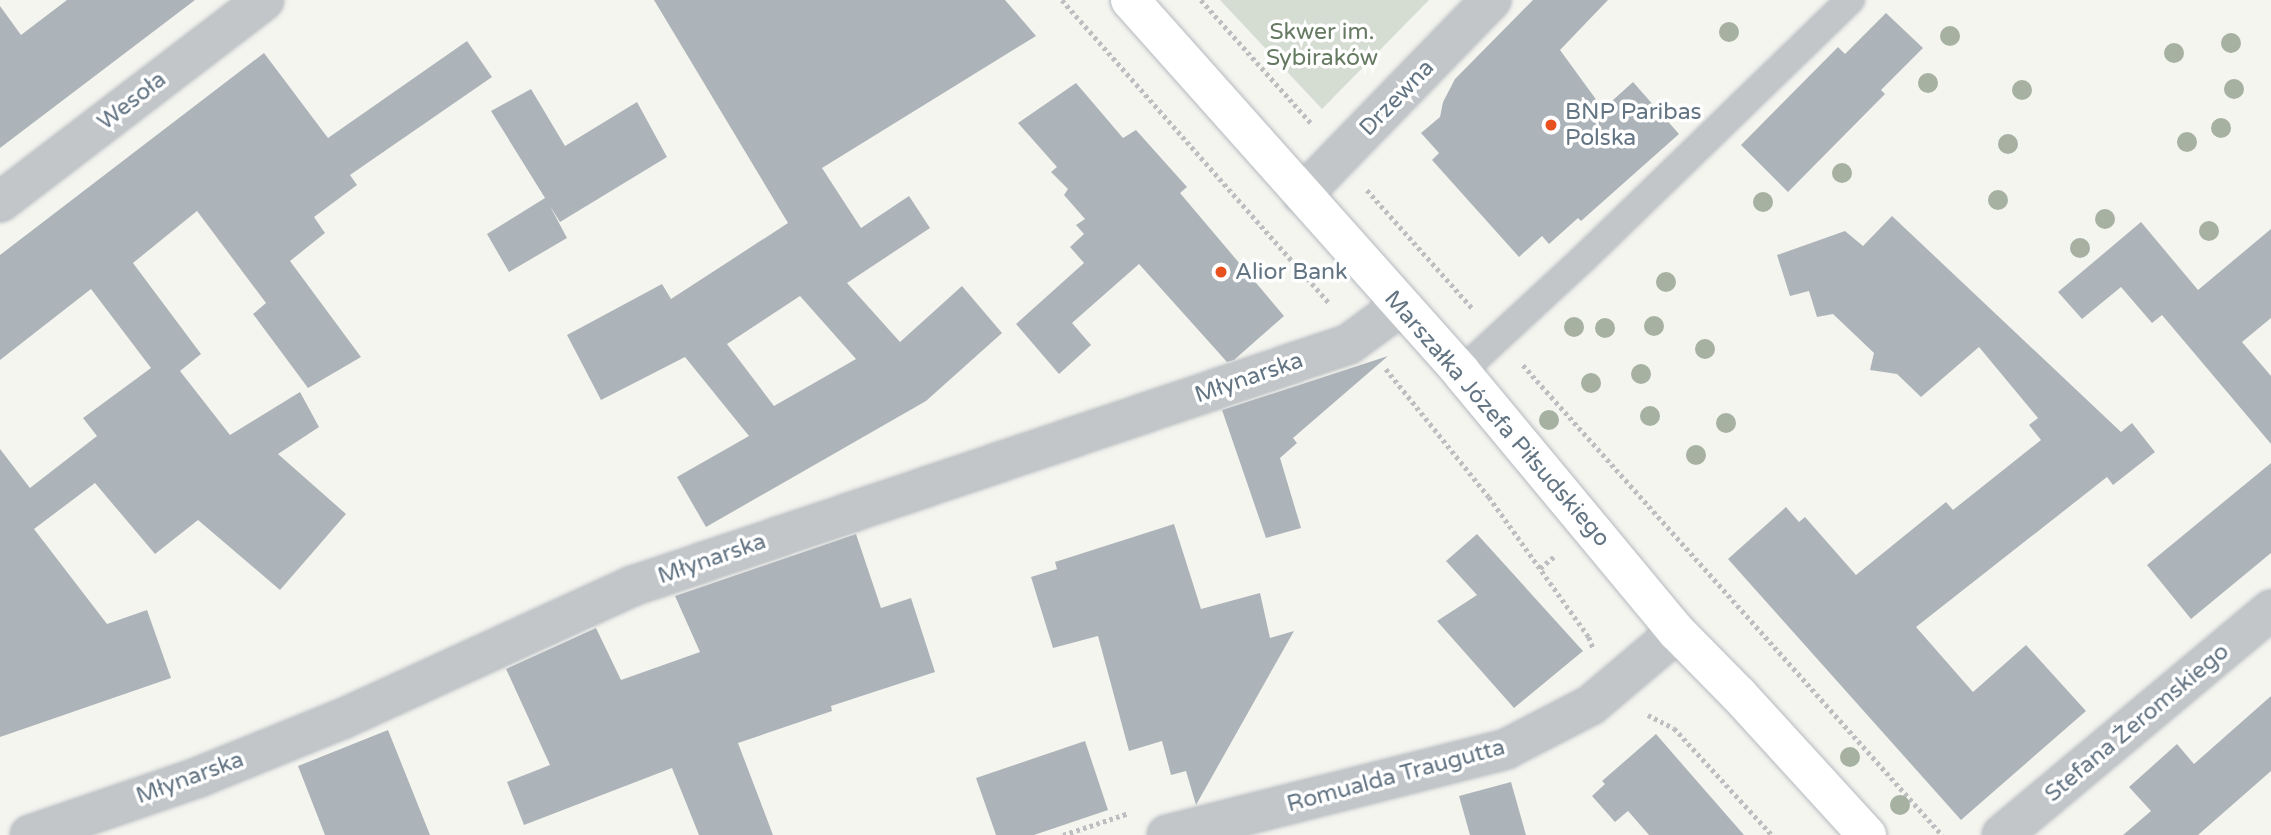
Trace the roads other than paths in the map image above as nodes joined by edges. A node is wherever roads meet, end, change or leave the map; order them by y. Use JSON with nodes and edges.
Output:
{"nodes":[{"id":1,"x":264,"y":0,"type":"edge"},
{"id":2,"x":1130,"y":0,"type":"edge"},
{"id":3,"x":1491,"y":0,"type":"edge"},
{"id":4,"x":1850,"y":0,"type":"edge"},
{"id":5,"x":1302,"y":195,"type":"junction"},
{"id":6,"x":0,"y":202,"type":"edge"},
{"id":7,"x":1401,"y":306,"type":"junction"},
{"id":8,"x":1461,"y":372,"type":"junction"},
{"id":9,"x":2271,"y":610,"type":"edge"},
{"id":10,"x":1677,"y":632,"type":"junction"},
{"id":11,"x":30,"y":835,"type":"edge"},
{"id":12,"x":1167,"y":835,"type":"edge"},
{"id":13,"x":1867,"y":835,"type":"edge"},
{"id":14,"x":2002,"y":835,"type":"edge"}],
"edges":[{"from":1,"to":6,"type":"street","name":"Wesoła"},
{"from":2,"to":5,"type":"street","name":"Marszałka Józefa Piłsudskiego"},
{"from":3,"to":5,"type":"street","name":"Drzewna"},
{"from":4,"to":8,"type":"lane"},
{"from":5,"to":7,"type":"street","name":"Marszałka Józefa Piłsudskiego"},
{"from":7,"to":8,"type":"street","name":"Marszałka Józefa Piłsudskiego"},
{"from":7,"to":11,"type":"street","name":"Młynarska"},
{"from":8,"to":10,"type":"street","name":"Marszałka Józefa Piłsudskiego"},
{"from":9,"to":14,"type":"street","name":"Stefana Żeromskiego"},
{"from":10,"to":12,"type":"street","name":"Romualda Traugutta"},
{"from":10,"to":13,"type":"street","name":"Marszałka Józefa Piłsudskiego"}]}
